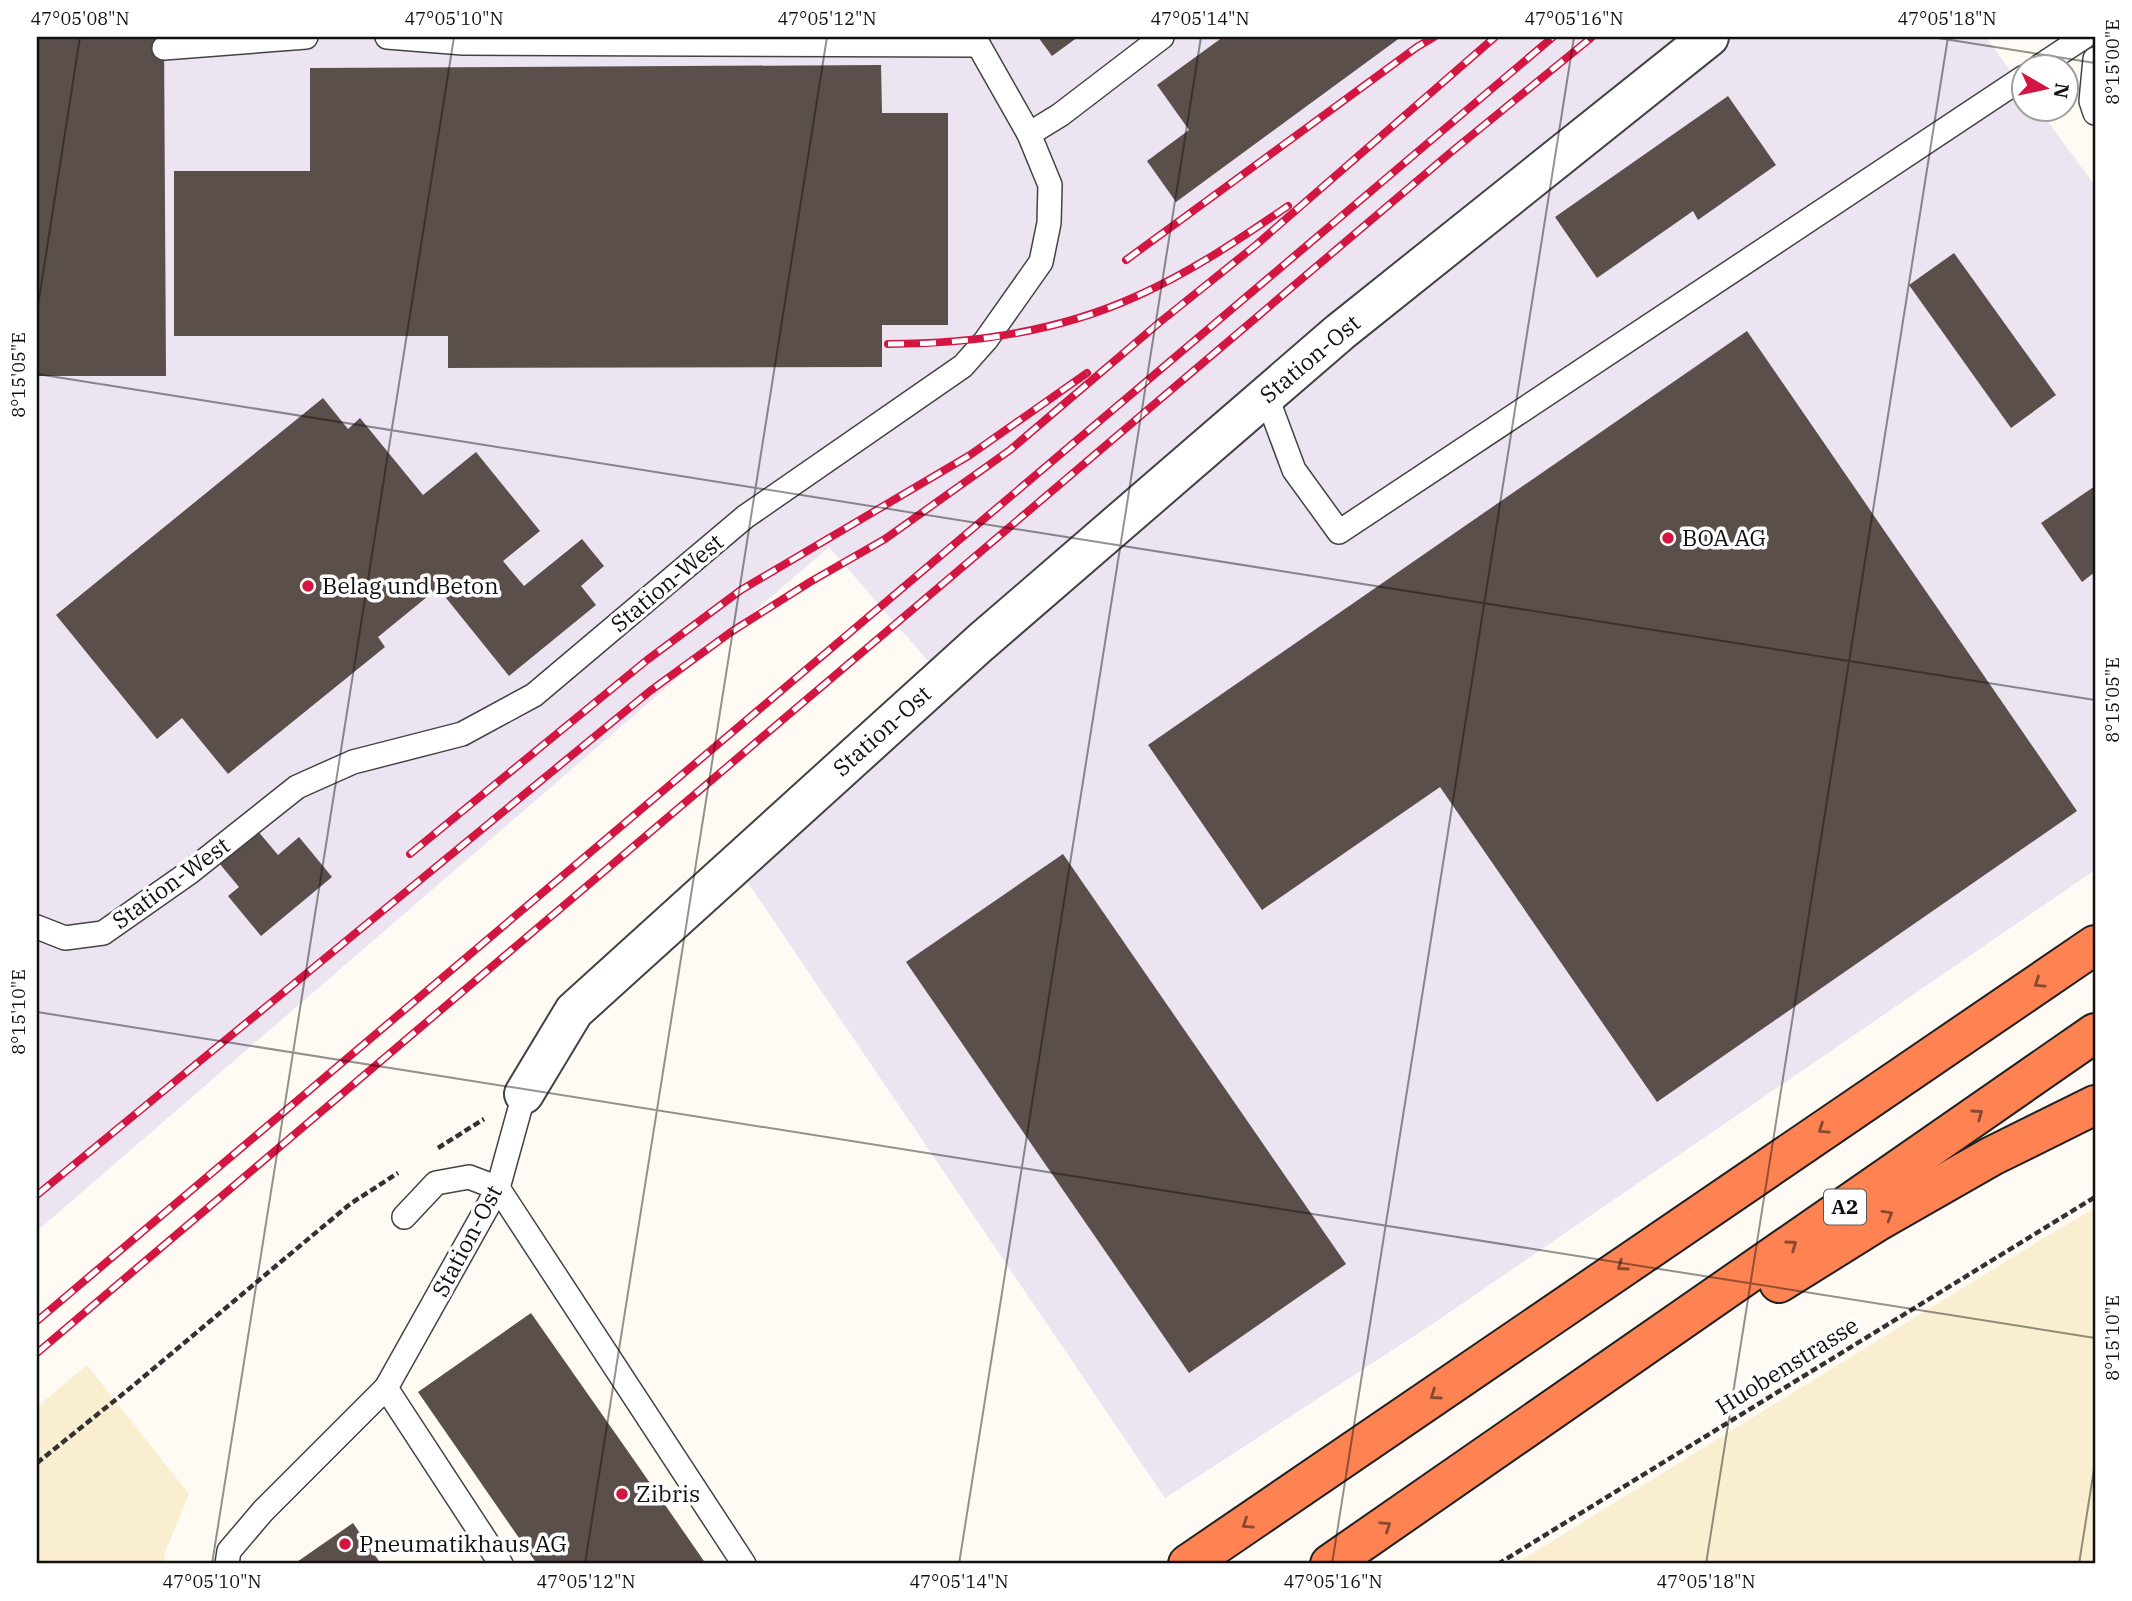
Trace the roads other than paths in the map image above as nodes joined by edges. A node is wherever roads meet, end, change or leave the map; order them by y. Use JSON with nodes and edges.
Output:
{"nodes":[{"id":1,"x":306,"y":37,"type":"edge"},
{"id":2,"x":387,"y":37,"type":"edge"},
{"id":3,"x":1161,"y":37,"type":"edge"},
{"id":4,"x":1709,"y":37,"type":"edge"},
{"id":5,"x":2084,"y":37,"type":"edge"},
{"id":6,"x":976,"y":41,"type":"edge"},
{"id":7,"x":164,"y":48,"type":"dead end"},
{"id":8,"x":2061,"y":52,"type":"edge"},
{"id":9,"x":2095,"y":59,"type":"edge"},
{"id":10,"x":2010,"y":86,"type":"edge"},
{"id":11,"x":2095,"y":113,"type":"edge"},
{"id":12,"x":1028,"y":134,"type":"junction"},
{"id":13,"x":1266,"y":396,"type":"junction"},
{"id":14,"x":37,"y":927,"type":"edge"},
{"id":15,"x":2095,"y":945,"type":"edge"},
{"id":16,"x":2095,"y":1033,"type":"edge"},
{"id":17,"x":524,"y":1094,"type":"joint"},
{"id":18,"x":2095,"y":1105,"type":"edge"},
{"id":19,"x":498,"y":1188,"type":"junction"},
{"id":20,"x":404,"y":1217,"type":"dead end"},
{"id":21,"x":1595,"y":1382,"type":"junction"},
{"id":22,"x":386,"y":1388,"type":"junction"},
{"id":23,"x":227,"y":1564,"type":"edge"},
{"id":24,"x":501,"y":1564,"type":"edge"},
{"id":25,"x":744,"y":1564,"type":"edge"},
{"id":26,"x":1188,"y":1564,"type":"edge"},
{"id":27,"x":1330,"y":1564,"type":"edge"}],
"edges":[{"from":1,"to":7,"type":"lane"},
{"from":2,"to":6,"type":"lane"},
{"from":3,"to":12,"type":"lane"},
{"from":4,"to":13,"type":"street","name":"Station-Ost"},
{"from":5,"to":8,"type":"lane"},
{"from":6,"to":12,"type":"lane","name":"Station-West"},
{"from":9,"to":11,"type":"lane"},
{"from":10,"to":13,"type":"lane"},
{"from":12,"to":14,"type":"lane","name":"Station-West"},
{"from":13,"to":17,"type":"street","name":"Station-Ost"},
{"from":15,"to":26,"type":"highway","one_way":true},
{"from":21,"to":16,"type":"highway","number":"A2","one_way":true},
{"from":17,"to":19,"type":"lane","name":"Station-Ost"},
{"from":21,"to":18,"type":"highway","one_way":true},
{"from":19,"to":20,"type":"lane"},
{"from":19,"to":22,"type":"lane","name":"Station-Ost"},
{"from":19,"to":25,"type":"lane"},
{"from":27,"to":21,"type":"highway","number":"A2","one_way":true},
{"from":22,"to":23,"type":"lane","name":"Station-Ost"},
{"from":22,"to":24,"type":"lane"}]}
